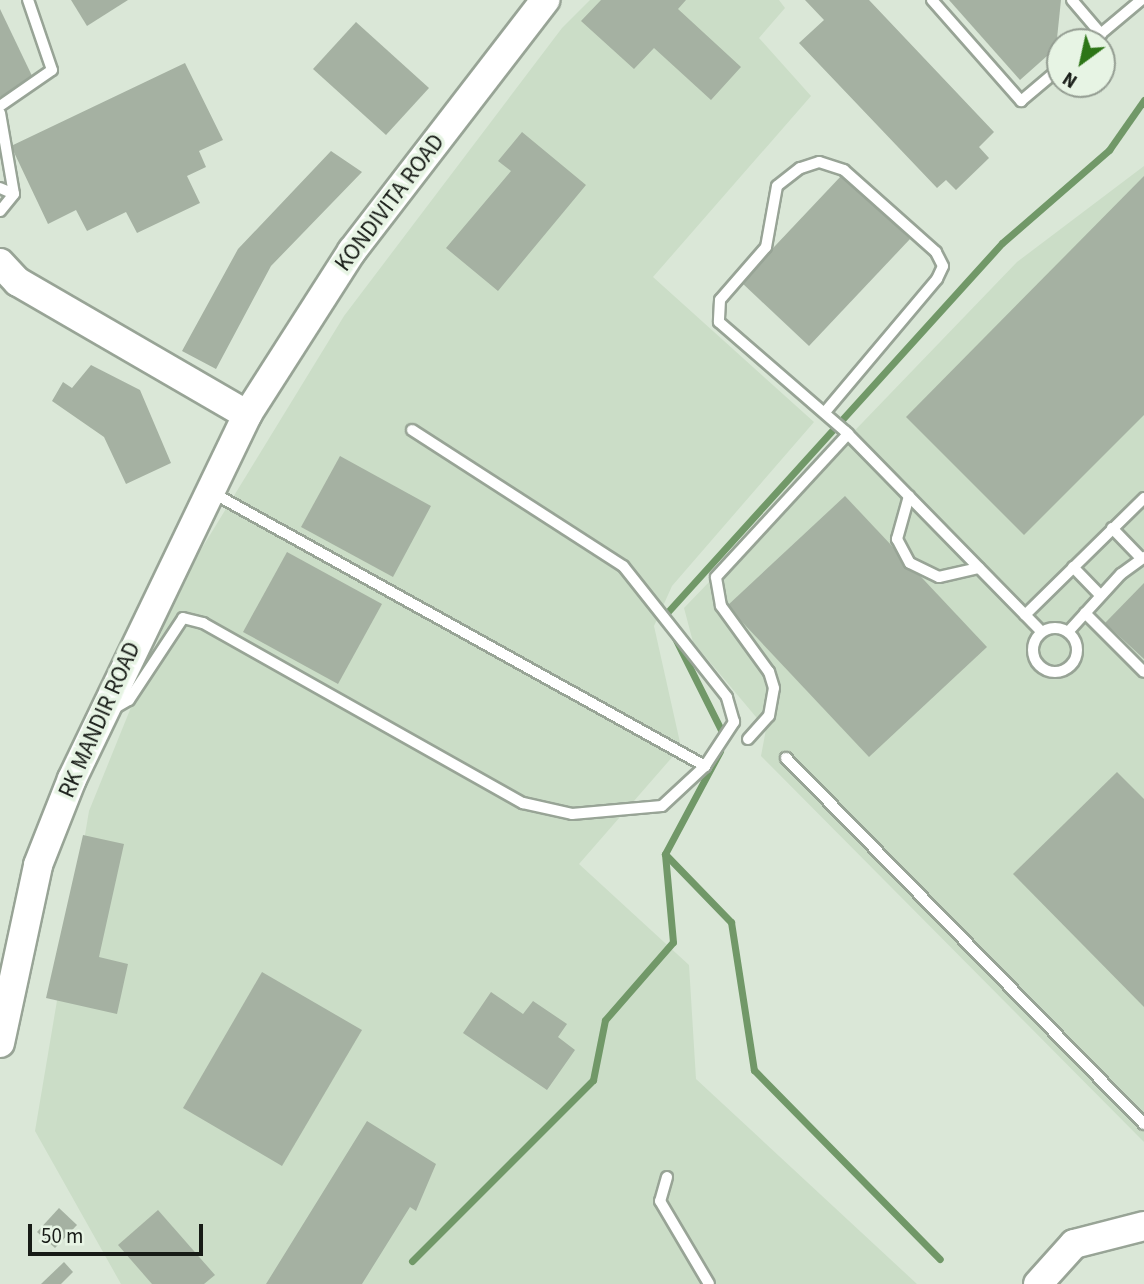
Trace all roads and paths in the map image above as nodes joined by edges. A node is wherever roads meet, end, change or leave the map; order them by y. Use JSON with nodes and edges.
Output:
{"nodes":[{"id":1,"x":28,"y":0,"type":"edge"},
{"id":2,"x":545,"y":0,"type":"edge"},
{"id":3,"x":932,"y":0,"type":"edge"},
{"id":4,"x":1072,"y":0,"type":"edge"},
{"id":5,"x":1141,"y":0,"type":"edge"},
{"id":6,"x":1096,"y":28,"type":"edge"},
{"id":7,"x":1108,"y":28,"type":"edge"},
{"id":8,"x":1046,"y":80,"type":"edge"},
{"id":9,"x":0,"y":106,"type":"edge"},
{"id":10,"x":0,"y":113,"type":"edge"},
{"id":11,"x":0,"y":188,"type":"edge"},
{"id":12,"x":14,"y":194,"type":"junction"},
{"id":13,"x":0,"y":211,"type":"edge"},
{"id":14,"x":0,"y":263,"type":"edge"},
{"id":15,"x":826,"y":413,"type":"junction"},
{"id":16,"x":247,"y":415,"type":"junction"},
{"id":17,"x":412,"y":430,"type":"dead end"},
{"id":18,"x":847,"y":432,"type":"junction"},
{"id":19,"x":209,"y":490,"type":"junction"},
{"id":20,"x":909,"y":496,"type":"junction"},
{"id":21,"x":1144,"y":498,"type":"edge"},
{"id":22,"x":1112,"y":528,"type":"junction"},
{"id":23,"x":1142,"y":557,"type":"edge"},
{"id":24,"x":1073,"y":567,"type":"junction"},
{"id":25,"x":979,"y":568,"type":"junction"},
{"id":26,"x":1100,"y":596,"type":"junction"},
{"id":27,"x":1085,"y":613,"type":"junction"},
{"id":28,"x":1025,"y":615,"type":"junction"},
{"id":29,"x":1042,"y":632,"type":"junction"},
{"id":30,"x":1068,"y":632,"type":"junction"},
{"id":31,"x":1144,"y":672,"type":"edge"},
{"id":32,"x":100,"y":718,"type":"junction"},
{"id":33,"x":748,"y":739,"type":"dead end"},
{"id":34,"x":786,"y":758,"type":"dead end"},
{"id":35,"x":706,"y":765,"type":"junction"},
{"id":36,"x":0,"y":1043,"type":"edge"},
{"id":37,"x":1144,"y":1124,"type":"edge"},
{"id":38,"x":667,"y":1177,"type":"dead end"},
{"id":39,"x":1144,"y":1226,"type":"edge"},
{"id":40,"x":709,"y":1284,"type":"edge"},
{"id":41,"x":1038,"y":1284,"type":"edge"}],
"edges":[{"from":1,"to":9,"type":"lane"},
{"from":2,"to":16,"type":"street","name":"KONDIVITA ROAD"},
{"from":3,"to":8,"type":"lane"},
{"from":4,"to":6,"type":"lane"},
{"from":5,"to":7,"type":"lane"},
{"from":10,"to":12,"type":"lane"},
{"from":11,"to":12,"type":"lane"},
{"from":12,"to":13,"type":"lane"},
{"from":14,"to":16,"type":"street"},
{"from":15,"to":15,"type":"lane"},
{"from":15,"to":18,"type":"lane"},
{"from":16,"to":19,"type":"street","name":"RK MANDIR ROAD"},
{"from":17,"to":35,"type":"lane"},
{"from":18,"to":20,"type":"lane"},
{"from":18,"to":33,"type":"lane"},
{"from":19,"to":32,"type":"street","name":"RK MANDIR ROAD"},
{"from":19,"to":35,"type":"lane"},
{"from":20,"to":25,"type":"lane"},
{"from":20,"to":25,"type":"lane"},
{"from":21,"to":22,"type":"lane"},
{"from":22,"to":23,"type":"lane"},
{"from":22,"to":24,"type":"lane"},
{"from":23,"to":26,"type":"lane"},
{"from":24,"to":26,"type":"lane"},
{"from":24,"to":28,"type":"lane"},
{"from":25,"to":28,"type":"lane"},
{"from":26,"to":27,"type":"lane"},
{"from":27,"to":30,"type":"lane"},
{"from":27,"to":31,"type":"lane"},
{"from":28,"to":29,"type":"lane"},
{"from":29,"to":30,"type":"lane"},
{"from":29,"to":30,"type":"lane"},
{"from":32,"to":35,"type":"lane"},
{"from":32,"to":36,"type":"street","name":"RK MANDIR ROAD"},
{"from":34,"to":37,"type":"lane"},
{"from":38,"to":40,"type":"lane"},
{"from":39,"to":41,"type":"street"}]}
